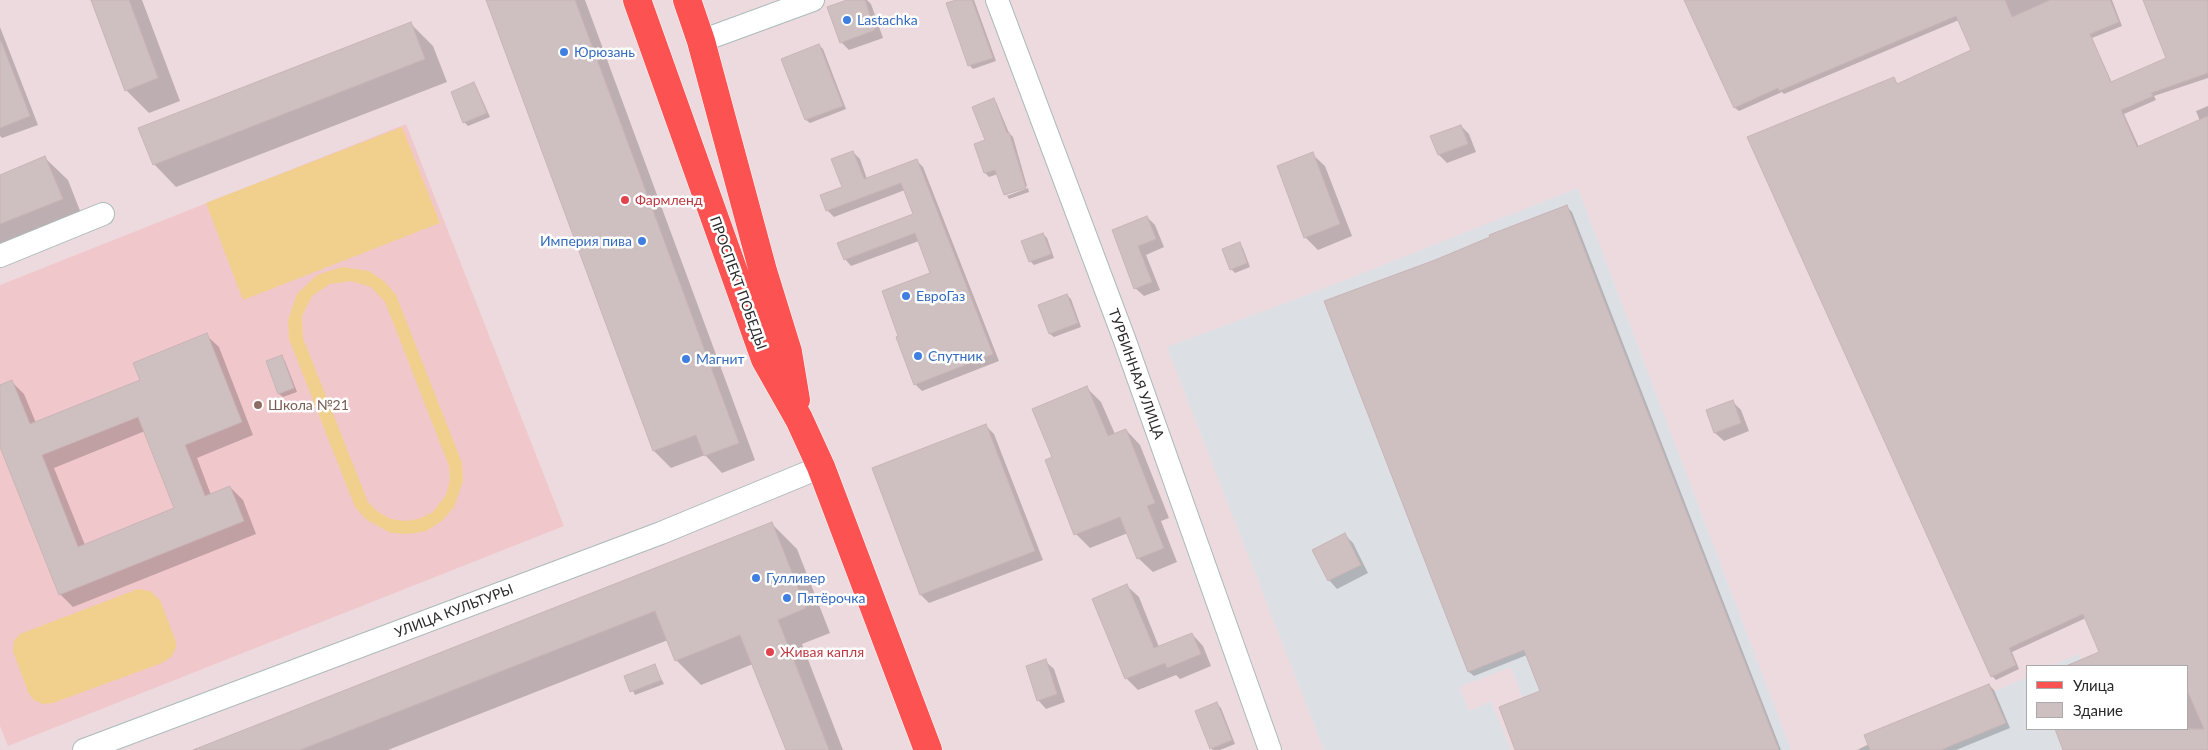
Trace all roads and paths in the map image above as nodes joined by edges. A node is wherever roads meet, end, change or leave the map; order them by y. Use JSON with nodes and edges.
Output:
{"nodes":[{"id":1,"x":637,"y":0,"type":"edge"},
{"id":2,"x":687,"y":0,"type":"edge"},
{"id":3,"x":813,"y":0,"type":"edge"},
{"id":4,"x":997,"y":0,"type":"edge"},
{"id":5,"x":701,"y":41,"type":"junction"},
{"id":6,"x":103,"y":214,"type":"dead end"},
{"id":7,"x":0,"y":256,"type":"edge"},
{"id":8,"x":800,"y":419,"type":"junction"},
{"id":9,"x":821,"y":466,"type":"junction"},
{"id":10,"x":84,"y":750,"type":"edge"},
{"id":11,"x":928,"y":750,"type":"edge"},
{"id":12,"x":1270,"y":750,"type":"edge"}],
"edges":[{"from":1,"to":8,"type":"main road","name":"ПРОСПЕКТ ПОБЕДЫ"},
{"from":2,"to":5,"type":"main road","name":"ПРОСПЕКТ ПОБЕДЫ"},
{"from":3,"to":5,"type":"street"},
{"from":4,"to":12,"type":"street","name":"ТУРБИННАЯ УЛИЦА"},
{"from":5,"to":8,"type":"main road","name":"ПРОСПЕКТ ПОБЕДЫ"},
{"from":6,"to":7,"type":"street"},
{"from":8,"to":9,"type":"main road","name":"ПРОСПЕКТ ПОБЕДЫ"},
{"from":9,"to":10,"type":"street","name":"УЛИЦА КУЛЬТУРЫ"},
{"from":9,"to":11,"type":"main road","name":"ПРОСПЕКТ ПОБЕДЫ"}]}
